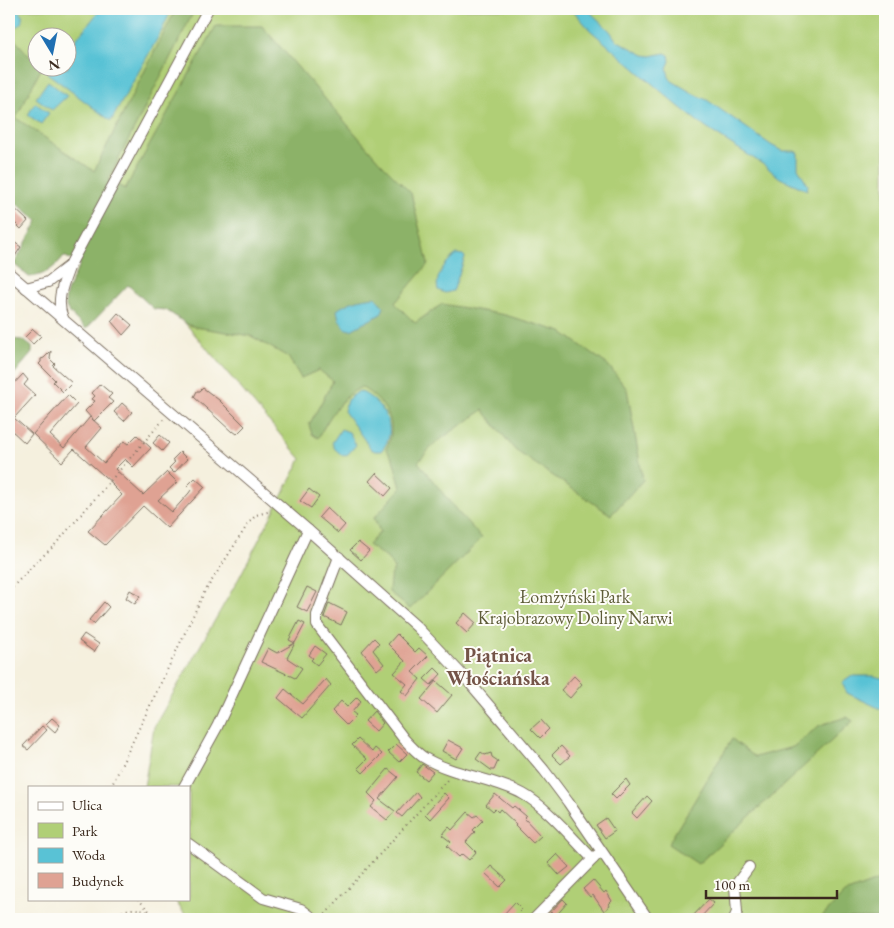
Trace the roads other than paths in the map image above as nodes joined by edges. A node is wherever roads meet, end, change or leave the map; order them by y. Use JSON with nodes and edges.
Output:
{"nodes":[{"id":1,"x":208,"y":9,"type":"edge"},
{"id":2,"x":70,"y":265,"type":"junction"},
{"id":3,"x":9,"y":273,"type":"edge"},
{"id":4,"x":54,"y":278,"type":"junction"},
{"id":5,"x":26,"y":288,"type":"junction"},
{"id":6,"x":62,"y":289,"type":"junction"},
{"id":7,"x":45,"y":304,"type":"junction"},
{"id":8,"x":64,"y":320,"type":"junction"},
{"id":9,"x":308,"y":530,"type":"junction"},
{"id":10,"x":339,"y":557,"type":"junction"},
{"id":11,"x":185,"y":786,"type":"edge"},
{"id":12,"x":190,"y":845,"type":"edge"},
{"id":13,"x":602,"y":851,"type":"junction"},
{"id":14,"x":592,"y":859,"type":"junction"},
{"id":15,"x":749,"y":867,"type":"dead end"},
{"id":16,"x":314,"y":919,"type":"edge"},
{"id":17,"x":534,"y":919,"type":"edge"},
{"id":18,"x":648,"y":919,"type":"edge"},
{"id":19,"x":734,"y":919,"type":"edge"}],
"edges":[{"from":1,"to":2,"type":"street"},
{"from":2,"to":4,"type":"street"},
{"from":2,"to":6,"type":"street"},
{"from":3,"to":5,"type":"street"},
{"from":4,"to":5,"type":"street"},
{"from":4,"to":7,"type":"street"},
{"from":5,"to":7,"type":"street"},
{"from":6,"to":7,"type":"street"},
{"from":6,"to":8,"type":"street"},
{"from":7,"to":8,"type":"street"},
{"from":8,"to":9,"type":"street"},
{"from":9,"to":10,"type":"street"},
{"from":9,"to":11,"type":"street"},
{"from":10,"to":13,"type":"street"},
{"from":10,"to":14,"type":"street"},
{"from":12,"to":16,"type":"street"},
{"from":13,"to":14,"type":"street"},
{"from":13,"to":18,"type":"street"},
{"from":14,"to":17,"type":"street"},
{"from":15,"to":19,"type":"street"}]}
